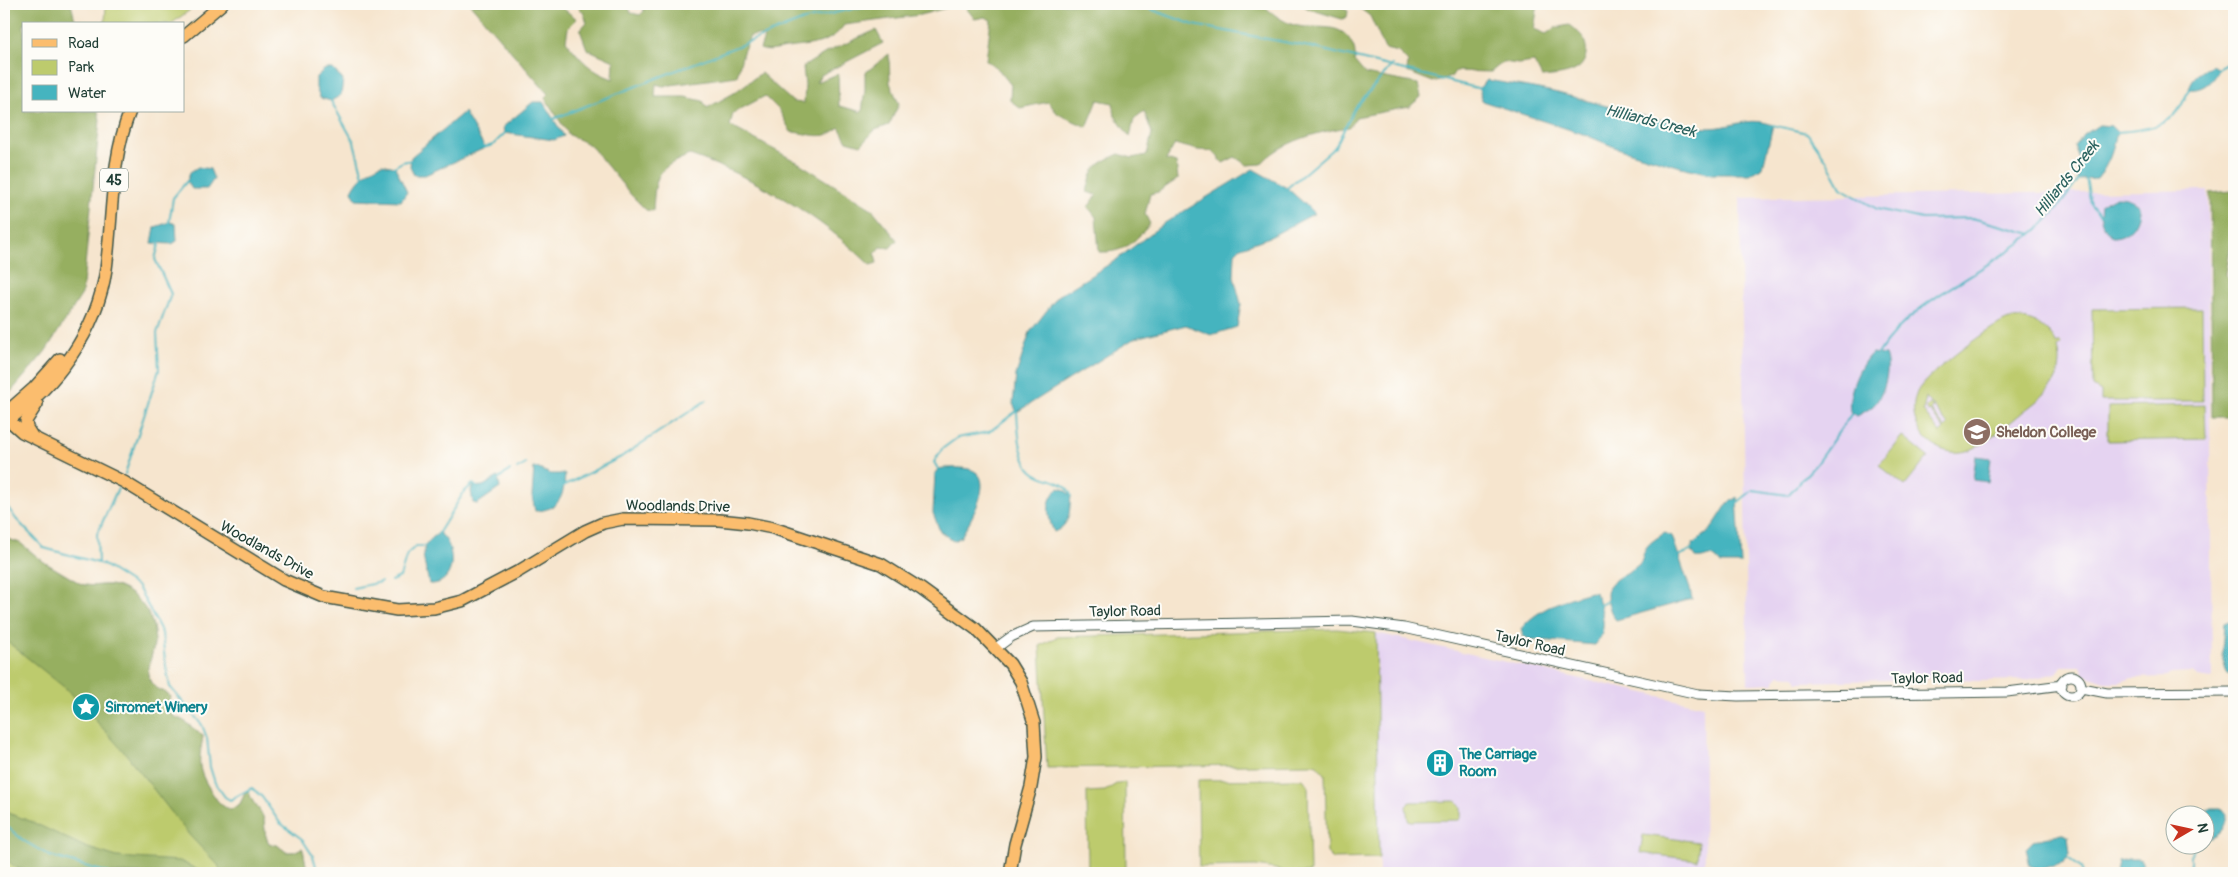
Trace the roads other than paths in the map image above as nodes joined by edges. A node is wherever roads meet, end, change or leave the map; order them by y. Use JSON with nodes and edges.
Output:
{"nodes":[{"id":1,"x":222,"y":4,"type":"edge"},
{"id":2,"x":185,"y":35,"type":"edge"},
{"id":3,"x":130,"y":112,"type":"edge"},
{"id":4,"x":107,"y":251,"type":"junction"},
{"id":5,"x":77,"y":348,"type":"junction"},
{"id":6,"x":8,"y":418,"type":"edge"},
{"id":7,"x":34,"y":437,"type":"junction"},
{"id":8,"x":996,"y":648,"type":"junction"},
{"id":9,"x":2062,"y":685,"type":"junction"},
{"id":10,"x":2081,"y":688,"type":"junction"},
{"id":11,"x":2234,"y":692,"type":"edge"},
{"id":12,"x":1010,"y":873,"type":"edge"}],
"edges":[{"from":1,"to":2,"type":"main road"},
{"from":3,"to":4,"type":"main road","number":"45"},
{"from":4,"to":5,"type":"main road","number":"45"},
{"from":4,"to":6,"type":"main road"},
{"from":5,"to":6,"type":"main road","number":"45"},
{"from":5,"to":7,"type":"main road"},
{"from":6,"to":7,"type":"main road","name":"Woodlands Drive"},
{"from":7,"to":8,"type":"main road","name":"Woodlands Drive"},
{"from":8,"to":9,"type":"street","name":"Taylor Road"},
{"from":8,"to":12,"type":"main road","name":"Woodlands Drive"},
{"from":9,"to":10,"type":"street"},
{"from":9,"to":10,"type":"street"},
{"from":10,"to":11,"type":"street"}]}
